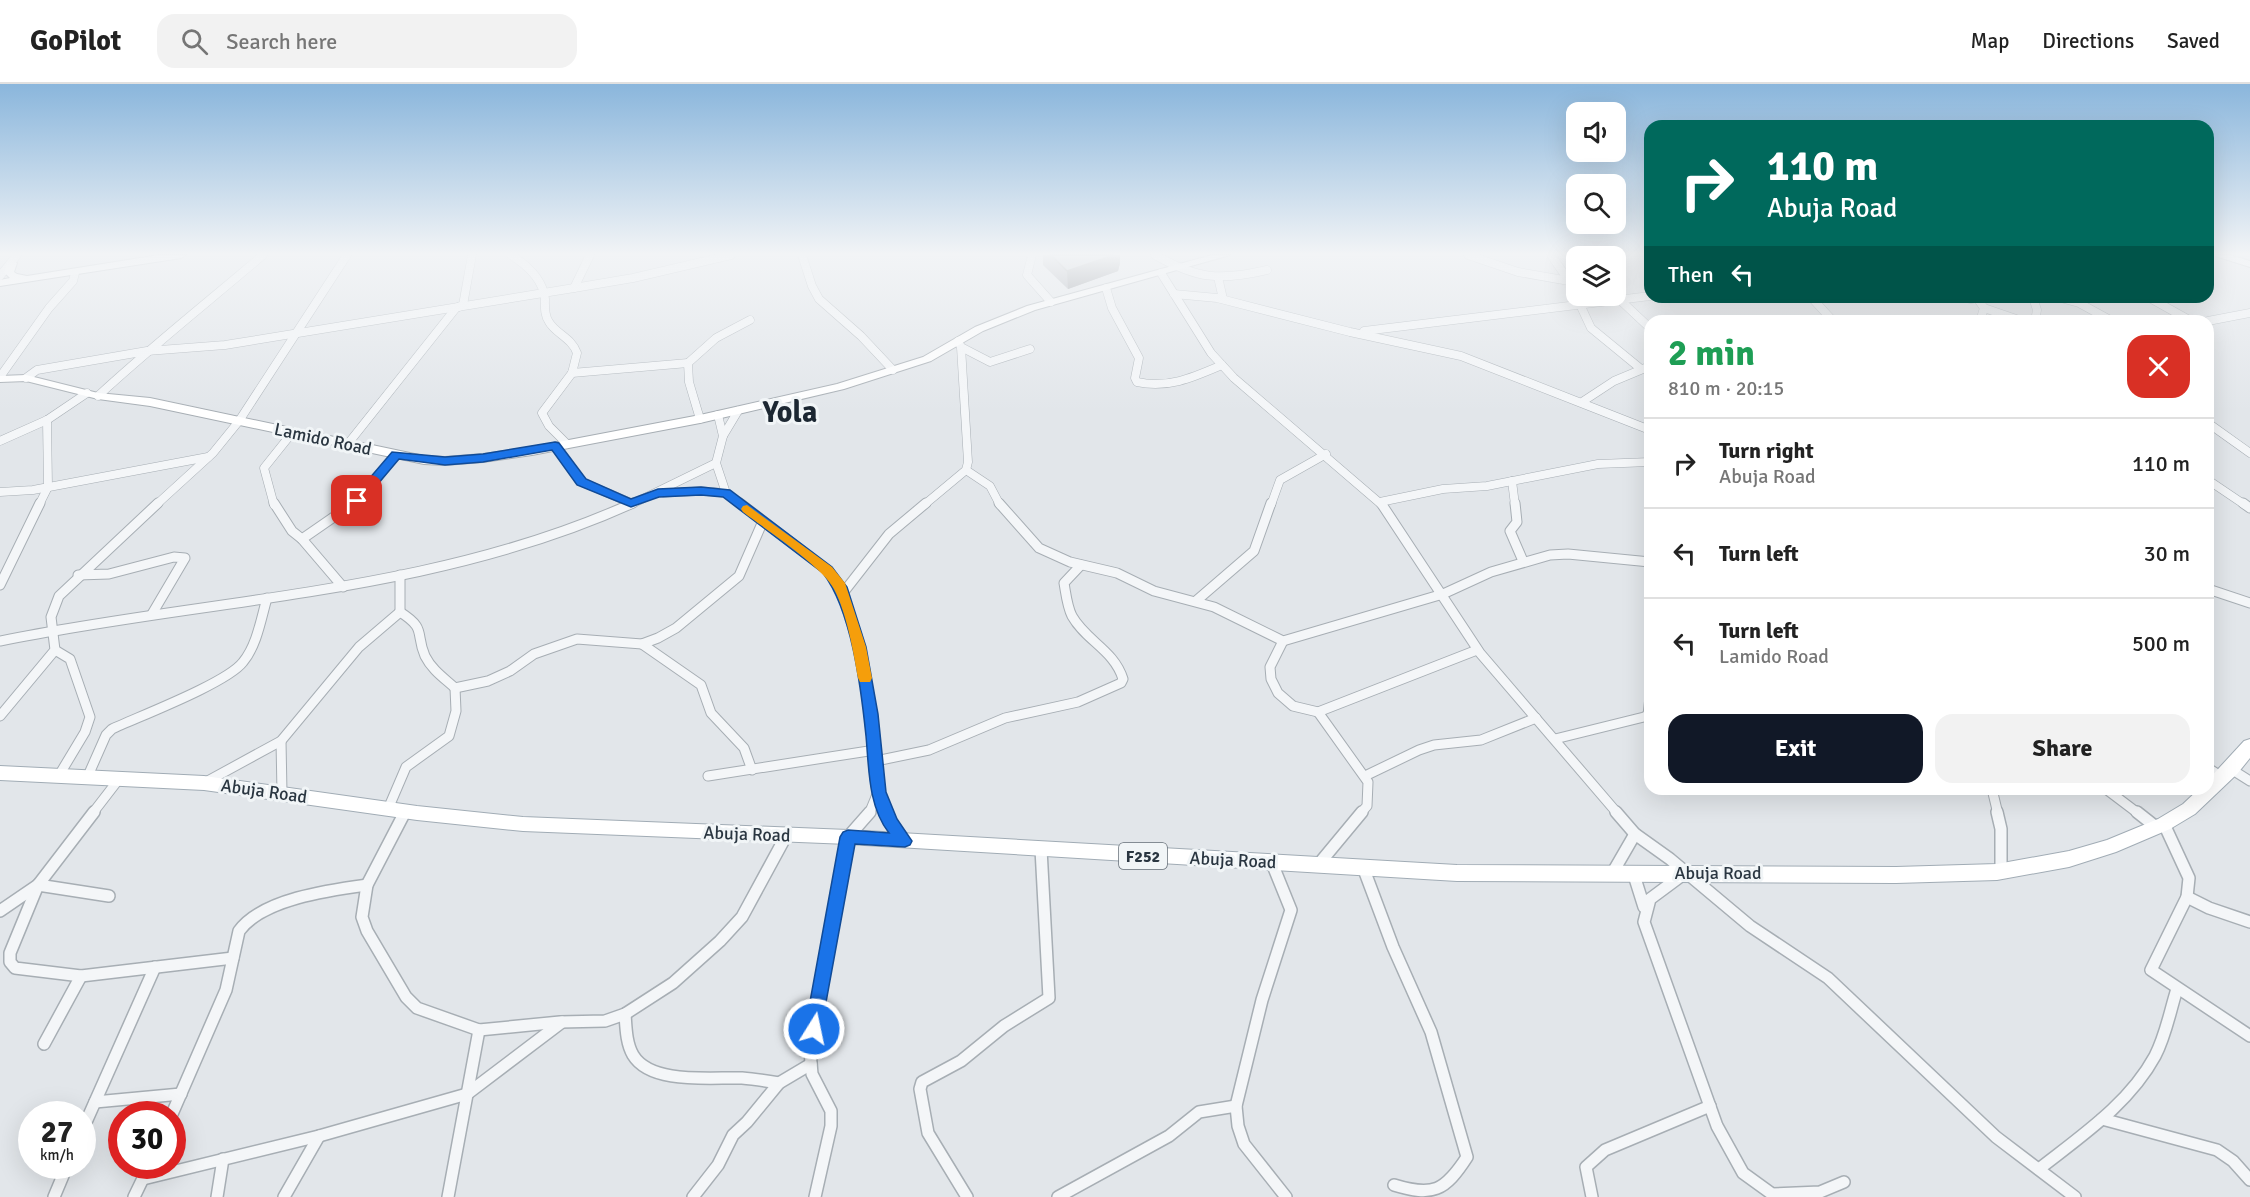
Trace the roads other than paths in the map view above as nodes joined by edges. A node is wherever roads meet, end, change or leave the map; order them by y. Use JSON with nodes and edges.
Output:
{"nodes":[{"id":1,"x":50,"y":307,"type":"edge"},
{"id":2,"x":203,"y":307,"type":"edge"},
{"id":3,"x":315,"y":307,"type":"edge"},
{"id":4,"x":452,"y":307,"type":"edge"},
{"id":5,"x":458,"y":307,"type":"edge"},
{"id":6,"x":546,"y":307,"type":"edge"},
{"id":7,"x":828,"y":307,"type":"edge"},
{"id":8,"x":1035,"y":307,"type":"edge"},
{"id":9,"x":1112,"y":307,"type":"edge"},
{"id":10,"x":1182,"y":307,"type":"edge"},
{"id":11,"x":1254,"y":307,"type":"edge"},
{"id":12,"x":1551,"y":307,"type":"edge"},
{"id":13,"x":1582,"y":307,"type":"edge"},
{"id":14,"x":1627,"y":307,"type":"edge"},
{"id":15,"x":2086,"y":307,"type":"edge"},
{"id":16,"x":2166,"y":307,"type":"edge"},
{"id":17,"x":1984,"y":308,"type":"joint"},
{"id":18,"x":2250,"y":313,"type":"edge"},
{"id":19,"x":1982,"y":315,"type":"edge"},
{"id":20,"x":2004,"y":315,"type":"edge"},
{"id":21,"x":2101,"y":315,"type":"edge"},
{"id":22,"x":2180,"y":315,"type":"edge"},
{"id":23,"x":750,"y":320,"type":"dead end"},
{"id":24,"x":2214,"y":320,"type":"edge"},
{"id":25,"x":1644,"y":322,"type":"edge"},
{"id":26,"x":1350,"y":332,"type":"junction"},
{"id":27,"x":299,"y":333,"type":"junction"},
{"id":28,"x":960,"y":344,"type":"junction"},
{"id":29,"x":1030,"y":350,"type":"dead end"},
{"id":30,"x":147,"y":351,"type":"junction"},
{"id":31,"x":688,"y":363,"type":"junction"},
{"id":32,"x":1222,"y":365,"type":"junction"},
{"id":33,"x":1644,"y":368,"type":"edge"},
{"id":34,"x":1641,"y":369,"type":"junction"},
{"id":35,"x":893,"y":370,"type":"junction"},
{"id":36,"x":572,"y":373,"type":"junction"},
{"id":37,"x":0,"y":378,"type":"edge"},
{"id":38,"x":26,"y":378,"type":"junction"},
{"id":39,"x":93,"y":394,"type":"junction"},
{"id":40,"x":1582,"y":402,"type":"junction"},
{"id":41,"x":738,"y":411,"type":"junction"},
{"id":42,"x":718,"y":415,"type":"junction"},
{"id":43,"x":700,"y":419,"type":"junction"},
{"id":44,"x":46,"y":420,"type":"junction"},
{"id":45,"x":239,"y":421,"type":"junction"},
{"id":46,"x":2214,"y":427,"type":"edge"},
{"id":47,"x":1644,"y":428,"type":"edge"},
{"id":48,"x":292,"y":433,"type":"junction"},
{"id":49,"x":723,"y":436,"type":"junction"},
{"id":50,"x":0,"y":441,"type":"edge"},
{"id":51,"x":347,"y":445,"type":"junction"},
{"id":52,"x":561,"y":445,"type":"junction"},
{"id":53,"x":2250,"y":453,"type":"edge"},
{"id":54,"x":1326,"y":454,"type":"junction"},
{"id":55,"x":396,"y":455,"type":"junction"},
{"id":56,"x":208,"y":457,"type":"junction"},
{"id":57,"x":716,"y":463,"type":"junction"},
{"id":58,"x":1644,"y":463,"type":"edge"},
{"id":59,"x":966,"y":470,"type":"junction"},
{"id":60,"x":1512,"y":481,"type":"junction"},
{"id":61,"x":2214,"y":484,"type":"edge"},
{"id":62,"x":48,"y":487,"type":"junction"},
{"id":63,"x":0,"y":492,"type":"edge"},
{"id":64,"x":658,"y":493,"type":"junction"},
{"id":65,"x":726,"y":493,"type":"junction"},
{"id":66,"x":1380,"y":502,"type":"junction"},
{"id":67,"x":631,"y":503,"type":"junction"},
{"id":68,"x":2250,"y":508,"type":"edge"},
{"id":69,"x":763,"y":521,"type":"junction"},
{"id":70,"x":302,"y":539,"type":"junction"},
{"id":71,"x":1523,"y":561,"type":"junction"},
{"id":72,"x":1644,"y":561,"type":"edge"},
{"id":73,"x":1081,"y":565,"type":"junction"},
{"id":74,"x":78,"y":575,"type":"junction"},
{"id":75,"x":400,"y":575,"type":"junction"},
{"id":76,"x":0,"y":585,"type":"edge"},
{"id":77,"x":343,"y":587,"type":"junction"},
{"id":78,"x":2214,"y":591,"type":"edge"},
{"id":79,"x":843,"y":593,"type":"junction"},
{"id":80,"x":1443,"y":594,"type":"junction"},
{"id":81,"x":267,"y":598,"type":"junction"},
{"id":82,"x":1196,"y":601,"type":"junction"},
{"id":83,"x":2250,"y":603,"type":"edge"},
{"id":84,"x":400,"y":612,"type":"junction"},
{"id":85,"x":152,"y":614,"type":"junction"},
{"id":86,"x":50,"y":630,"type":"junction"},
{"id":87,"x":0,"y":641,"type":"edge"},
{"id":88,"x":1283,"y":641,"type":"junction"},
{"id":89,"x":642,"y":644,"type":"junction"},
{"id":90,"x":55,"y":650,"type":"junction"},
{"id":91,"x":1477,"y":650,"type":"junction"},
{"id":92,"x":455,"y":688,"type":"junction"},
{"id":93,"x":1318,"y":712,"type":"junction"},
{"id":94,"x":0,"y":716,"type":"edge"},
{"id":95,"x":1644,"y":717,"type":"edge"},
{"id":96,"x":1536,"y":718,"type":"junction"},
{"id":97,"x":1555,"y":739,"type":"junction"},
{"id":98,"x":281,"y":741,"type":"junction"},
{"id":99,"x":2250,"y":746,"type":"edge"},
{"id":100,"x":876,"y":756,"type":"junction"},
{"id":101,"x":752,"y":770,"type":"junction"},
{"id":102,"x":2220,"y":771,"type":"edge"},
{"id":103,"x":0,"y":773,"type":"edge"},
{"id":104,"x":708,"y":776,"type":"dead end"},
{"id":105,"x":58,"y":777,"type":"junction"},
{"id":106,"x":1365,"y":777,"type":"junction"},
{"id":107,"x":87,"y":778,"type":"junction"},
{"id":108,"x":119,"y":779,"type":"junction"},
{"id":109,"x":2250,"y":781,"type":"edge"},
{"id":110,"x":204,"y":783,"type":"junction"},
{"id":111,"x":878,"y":792,"type":"junction"},
{"id":112,"x":282,"y":793,"type":"junction"},
{"id":113,"x":1993,"y":795,"type":"edge"},
{"id":114,"x":2115,"y":795,"type":"edge"},
{"id":115,"x":2200,"y":795,"type":"edge"},
{"id":116,"x":388,"y":809,"type":"junction"},
{"id":117,"x":406,"y":812,"type":"junction"},
{"id":118,"x":2160,"y":825,"type":"junction"},
{"id":119,"x":1635,"y":834,"type":"junction"},
{"id":120,"x":786,"y":836,"type":"junction"},
{"id":121,"x":848,"y":837,"type":"junction"},
{"id":122,"x":905,"y":841,"type":"junction"},
{"id":123,"x":1041,"y":849,"type":"junction"},
{"id":124,"x":1272,"y":863,"type":"junction"},
{"id":125,"x":1318,"y":865,"type":"junction"},
{"id":126,"x":1363,"y":867,"type":"junction"},
{"id":127,"x":1613,"y":872,"type":"junction"},
{"id":128,"x":1633,"y":872,"type":"junction"},
{"id":129,"x":2001,"y":872,"type":"junction"},
{"id":130,"x":1685,"y":873,"type":"junction"},
{"id":131,"x":38,"y":885,"type":"junction"},
{"id":132,"x":367,"y":885,"type":"junction"},
{"id":133,"x":109,"y":896,"type":"dead end"},
{"id":134,"x":2187,"y":897,"type":"junction"},
{"id":135,"x":1644,"y":907,"type":"junction"},
{"id":136,"x":0,"y":911,"type":"edge"},
{"id":137,"x":2250,"y":922,"type":"edge"},
{"id":138,"x":233,"y":958,"type":"junction"},
{"id":139,"x":155,"y":967,"type":"junction"},
{"id":140,"x":81,"y":976,"type":"junction"},
{"id":141,"x":2177,"y":989,"type":"junction"},
{"id":142,"x":625,"y":1014,"type":"junction"},
{"id":143,"x":563,"y":1022,"type":"junction"},
{"id":144,"x":479,"y":1030,"type":"junction"},
{"id":145,"x":2250,"y":1036,"type":"edge"},
{"id":146,"x":44,"y":1044,"type":"dead end"},
{"id":147,"x":812,"y":1064,"type":"junction"},
{"id":148,"x":779,"y":1083,"type":"junction"},
{"id":149,"x":181,"y":1094,"type":"junction"},
{"id":150,"x":467,"y":1094,"type":"junction"},
{"id":151,"x":95,"y":1101,"type":"edge"},
{"id":152,"x":178,"y":1101,"type":"edge"},
{"id":153,"x":96,"y":1102,"type":"edge"},
{"id":154,"x":1236,"y":1106,"type":"junction"},
{"id":155,"x":1710,"y":1106,"type":"junction"},
{"id":156,"x":2102,"y":1119,"type":"junction"},
{"id":157,"x":319,"y":1136,"type":"junction"},
{"id":158,"x":223,"y":1159,"type":"junction"},
{"id":159,"x":186,"y":1168,"type":"edge"},
{"id":160,"x":2039,"y":1169,"type":"junction"},
{"id":161,"x":62,"y":1179,"type":"edge"},
{"id":162,"x":143,"y":1179,"type":"edge"},
{"id":163,"x":2250,"y":1180,"type":"edge"},
{"id":164,"x":1844,"y":1182,"type":"dead end"},
{"id":165,"x":1394,"y":1185,"type":"dead end"},
{"id":166,"x":54,"y":1197,"type":"edge"},
{"id":167,"x":134,"y":1197,"type":"edge"},
{"id":168,"x":217,"y":1197,"type":"edge"},
{"id":169,"x":284,"y":1197,"type":"edge"},
{"id":170,"x":448,"y":1197,"type":"edge"},
{"id":171,"x":693,"y":1197,"type":"edge"},
{"id":172,"x":815,"y":1197,"type":"edge"},
{"id":173,"x":967,"y":1197,"type":"edge"},
{"id":174,"x":1058,"y":1197,"type":"edge"},
{"id":175,"x":1286,"y":1197,"type":"edge"},
{"id":176,"x":1592,"y":1197,"type":"edge"},
{"id":177,"x":2075,"y":1197,"type":"edge"}],
"edges":[{"from":1,"to":37,"type":"street"},
{"from":2,"to":30,"type":"street"},
{"from":3,"to":27,"type":"street"},
{"from":4,"to":27,"type":"street"},
{"from":5,"to":51,"type":"street"},
{"from":6,"to":36,"type":"street"},
{"from":7,"to":35,"type":"street"},
{"from":8,"to":28,"type":"main road","name":"Lamido Road"},
{"from":9,"to":32,"type":"street"},
{"from":10,"to":32,"type":"street"},
{"from":11,"to":26,"type":"street"},
{"from":12,"to":26,"type":"street"},
{"from":13,"to":34,"type":"street"},
{"from":14,"to":25,"type":"street"},
{"from":15,"to":21,"type":"street"},
{"from":16,"to":22,"type":"street"},
{"from":17,"to":19,"type":"street"},
{"from":17,"to":20,"type":"street"},
{"from":18,"to":24,"type":"street"},
{"from":23,"to":31,"type":"street"},
{"from":26,"to":40,"type":"street"},
{"from":27,"to":30,"type":"street"},
{"from":27,"to":45,"type":"street"},
{"from":28,"to":29,"type":"street"},
{"from":28,"to":35,"type":"main road","name":"Lamido Road"},
{"from":28,"to":59,"type":"street"},
{"from":30,"to":38,"type":"street"},
{"from":30,"to":39,"type":"street"},
{"from":31,"to":36,"type":"street"},
{"from":31,"to":43,"type":"street"},
{"from":32,"to":54,"type":"street"},
{"from":33,"to":34,"type":"street"},
{"from":34,"to":40,"type":"street"},
{"from":35,"to":41,"type":"main road","name":"Lamido Road"},
{"from":36,"to":52,"type":"street"},
{"from":37,"to":38,"type":"main road","name":"Lamido Road"},
{"from":38,"to":39,"type":"main road","name":"Lamido Road"},
{"from":39,"to":44,"type":"street"},
{"from":39,"to":45,"type":"main road","name":"Lamido Road"},
{"from":40,"to":47,"type":"street"},
{"from":41,"to":42,"type":"main road","name":"Lamido Road"},
{"from":41,"to":49,"type":"street"},
{"from":42,"to":43,"type":"main road","name":"Lamido Road"},
{"from":42,"to":49,"type":"street"},
{"from":43,"to":52,"type":"main road","name":"Lamido Road"},
{"from":44,"to":50,"type":"street"},
{"from":44,"to":62,"type":"street"},
{"from":45,"to":48,"type":"main road","name":"Lamido Road"},
{"from":45,"to":56,"type":"street"},
{"from":46,"to":53,"type":"street"},
{"from":48,"to":51,"type":"main road","name":"Lamido Road"},
{"from":48,"to":70,"type":"street"},
{"from":49,"to":57,"type":"street"},
{"from":51,"to":55,"type":"main road","name":"Lamido Road"},
{"from":52,"to":55,"type":"main road","name":"Lamido Road"},
{"from":52,"to":67,"type":"street"},
{"from":54,"to":66,"type":"street"},
{"from":54,"to":82,"type":"street"},
{"from":55,"to":70,"type":"street"},
{"from":56,"to":62,"type":"street"},
{"from":56,"to":74,"type":"street"},
{"from":57,"to":64,"type":"street"},
{"from":57,"to":65,"type":"street"},
{"from":58,"to":60,"type":"street"},
{"from":59,"to":73,"type":"street"},
{"from":59,"to":79,"type":"street"},
{"from":60,"to":66,"type":"street"},
{"from":60,"to":71,"type":"street"},
{"from":61,"to":68,"type":"street"},
{"from":62,"to":63,"type":"street"},
{"from":62,"to":76,"type":"street"},
{"from":64,"to":65,"type":"street"},
{"from":64,"to":67,"type":"street"},
{"from":65,"to":69,"type":"street"},
{"from":66,"to":80,"type":"street"},
{"from":67,"to":75,"type":"street"},
{"from":69,"to":79,"type":"street"},
{"from":69,"to":89,"type":"street"},
{"from":70,"to":77,"type":"street"},
{"from":71,"to":72,"type":"street"},
{"from":71,"to":80,"type":"street"},
{"from":73,"to":82,"type":"street"},
{"from":73,"to":100,"type":"street"},
{"from":74,"to":85,"type":"street"},
{"from":74,"to":86,"type":"street"},
{"from":75,"to":77,"type":"street"},
{"from":75,"to":84,"type":"street"},
{"from":77,"to":81,"type":"street"},
{"from":78,"to":83,"type":"street"},
{"from":79,"to":100,"type":"street"},
{"from":80,"to":88,"type":"street"},
{"from":80,"to":91,"type":"street"},
{"from":81,"to":85,"type":"street"},
{"from":81,"to":107,"type":"street"},
{"from":82,"to":88,"type":"street"},
{"from":84,"to":92,"type":"street"},
{"from":84,"to":98,"type":"street"},
{"from":85,"to":86,"type":"street"},
{"from":86,"to":87,"type":"street"},
{"from":86,"to":90,"type":"street"},
{"from":88,"to":93,"type":"street"},
{"from":89,"to":92,"type":"street"},
{"from":89,"to":101,"type":"street"},
{"from":90,"to":94,"type":"street"},
{"from":90,"to":105,"type":"street"},
{"from":91,"to":93,"type":"street"},
{"from":91,"to":96,"type":"street"},
{"from":92,"to":116,"type":"street"},
{"from":93,"to":106,"type":"street"},
{"from":95,"to":97,"type":"street"},
{"from":96,"to":97,"type":"street"},
{"from":96,"to":106,"type":"street"},
{"from":97,"to":119,"type":"street"},
{"from":98,"to":110,"type":"street"},
{"from":98,"to":112,"type":"street"},
{"from":99,"to":102,"type":"main road","name":"Abuja Road","number":"F252"},
{"from":100,"to":101,"type":"street"},
{"from":100,"to":111,"type":"street"},
{"from":101,"to":104,"type":"street"},
{"from":102,"to":109,"type":"street"},
{"from":103,"to":105,"type":"main road","name":"Abuja Road","number":"F252"},
{"from":105,"to":107,"type":"main road","name":"Abuja Road","number":"F252"},
{"from":106,"to":125,"type":"street"},
{"from":107,"to":108,"type":"main road","name":"Abuja Road","number":"F252"},
{"from":108,"to":110,"type":"main road","name":"Abuja Road","number":"F252"},
{"from":108,"to":131,"type":"street"},
{"from":110,"to":112,"type":"main road","name":"Abuja Road","number":"F252"},
{"from":111,"to":121,"type":"street"},
{"from":111,"to":122,"type":"street"},
{"from":112,"to":116,"type":"main road","name":"Abuja Road","number":"F252"},
{"from":113,"to":129,"type":"street"},
{"from":114,"to":118,"type":"street"},
{"from":115,"to":118,"type":"main road","name":"Abuja Road","number":"F252"},
{"from":116,"to":117,"type":"main road","name":"Abuja Road","number":"F252"},
{"from":117,"to":120,"type":"main road","name":"Abuja Road","number":"F252"},
{"from":117,"to":132,"type":"street"},
{"from":118,"to":129,"type":"main road","name":"Abuja Road","number":"F252"},
{"from":118,"to":134,"type":"street"},
{"from":119,"to":127,"type":"street"},
{"from":119,"to":130,"type":"street"},
{"from":120,"to":121,"type":"main road","name":"Abuja Road","number":"F252"},
{"from":120,"to":142,"type":"street"},
{"from":121,"to":122,"type":"main road","name":"Abuja Road","number":"F252"},
{"from":121,"to":147,"type":"street"},
{"from":122,"to":123,"type":"main road","name":"Abuja Road","number":"F252"},
{"from":123,"to":124,"type":"main road","name":"Abuja Road","number":"F252"},
{"from":123,"to":173,"type":"street"},
{"from":124,"to":125,"type":"main road","name":"Abuja Road","number":"F252"},
{"from":124,"to":154,"type":"street"},
{"from":125,"to":126,"type":"main road","name":"Abuja Road","number":"F252"},
{"from":126,"to":127,"type":"main road","name":"Abuja Road","number":"F252"},
{"from":126,"to":165,"type":"street"},
{"from":127,"to":128,"type":"main road","name":"Abuja Road","number":"F252"},
{"from":128,"to":130,"type":"main road","name":"Abuja Road","number":"F252"},
{"from":128,"to":135,"type":"street"},
{"from":129,"to":130,"type":"main road","name":"Abuja Road","number":"F252"},
{"from":130,"to":135,"type":"street"},
{"from":130,"to":160,"type":"street"},
{"from":131,"to":133,"type":"street"},
{"from":131,"to":136,"type":"street"},
{"from":131,"to":140,"type":"street"},
{"from":132,"to":138,"type":"street"},
{"from":132,"to":144,"type":"street"},
{"from":134,"to":137,"type":"street"},
{"from":134,"to":141,"type":"street"},
{"from":135,"to":155,"type":"street"},
{"from":138,"to":139,"type":"street"},
{"from":138,"to":149,"type":"street"},
{"from":139,"to":140,"type":"street"},
{"from":139,"to":151,"type":"street"},
{"from":140,"to":146,"type":"street"},
{"from":141,"to":145,"type":"street"},
{"from":141,"to":156,"type":"street"},
{"from":142,"to":143,"type":"street"},
{"from":142,"to":148,"type":"street"},
{"from":143,"to":144,"type":"street"},
{"from":143,"to":150,"type":"street"},
{"from":144,"to":150,"type":"street"},
{"from":147,"to":148,"type":"street"},
{"from":147,"to":172,"type":"street"},
{"from":148,"to":171,"type":"street"},
{"from":149,"to":152,"type":"street"},
{"from":149,"to":153,"type":"street"},
{"from":150,"to":157,"type":"street"},
{"from":150,"to":170,"type":"street"},
{"from":154,"to":174,"type":"street"},
{"from":154,"to":175,"type":"street"},
{"from":155,"to":164,"type":"street"},
{"from":155,"to":176,"type":"street"},
{"from":156,"to":160,"type":"street"},
{"from":156,"to":163,"type":"street"},
{"from":157,"to":158,"type":"street"},
{"from":157,"to":169,"type":"street"},
{"from":158,"to":159,"type":"street"},
{"from":158,"to":168,"type":"street"},
{"from":160,"to":177,"type":"street"},
{"from":161,"to":166,"type":"street"},
{"from":162,"to":167,"type":"street"}]}
